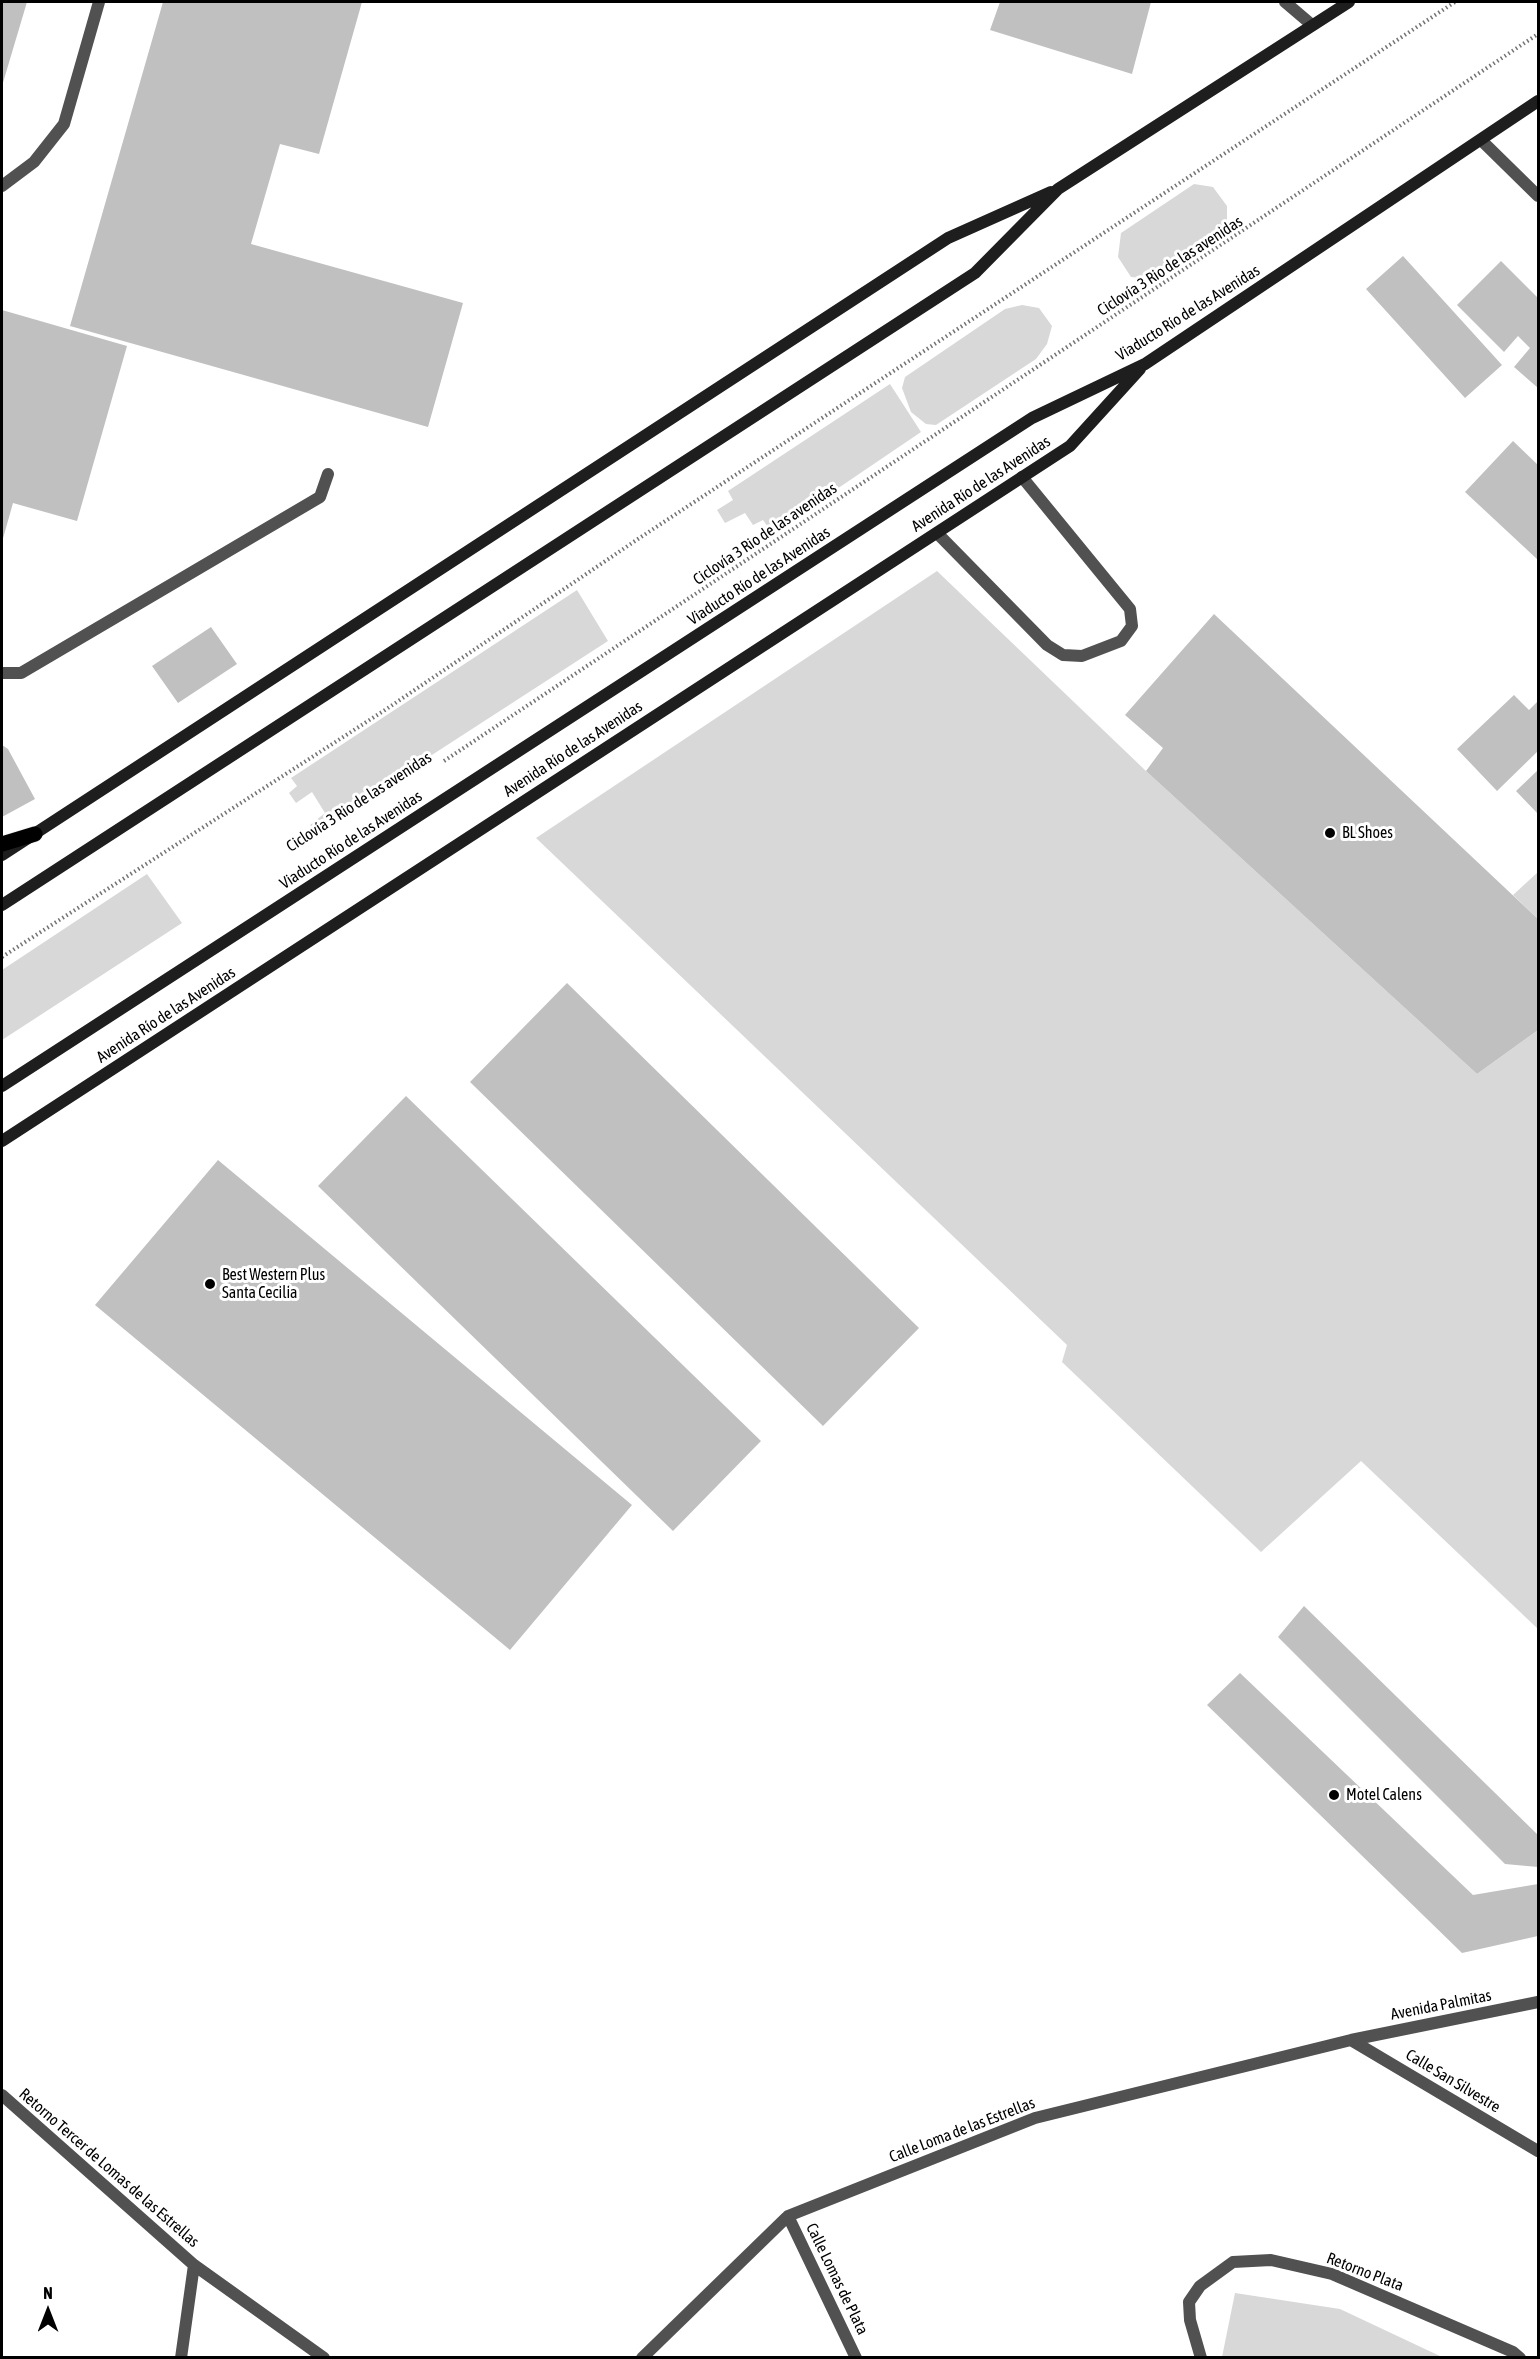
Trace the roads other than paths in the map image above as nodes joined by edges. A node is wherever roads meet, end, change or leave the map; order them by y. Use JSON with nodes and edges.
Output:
{"nodes":[{"id":1,"x":99,"y":2,"type":"edge"},
{"id":2,"x":1285,"y":2,"type":"edge"},
{"id":3,"x":1349,"y":2,"type":"edge"},
{"id":4,"x":1312,"y":24,"type":"junction"},
{"id":5,"x":1539,"y":101,"type":"edge"},
{"id":6,"x":1481,"y":140,"type":"junction"},
{"id":7,"x":2,"y":186,"type":"edge"},
{"id":8,"x":1058,"y":189,"type":"junction"},
{"id":9,"x":1539,"y":196,"type":"edge"},
{"id":10,"x":1145,"y":364,"type":"junction"},
{"id":11,"x":328,"y":474,"type":"dead end"},
{"id":12,"x":1022,"y":477,"type":"junction"},
{"id":13,"x":937,"y":533,"type":"junction"},
{"id":14,"x":2,"y":673,"type":"edge"},
{"id":15,"x":35,"y":834,"type":"junction"},
{"id":16,"x":2,"y":844,"type":"edge"},
{"id":17,"x":2,"y":855,"type":"edge"},
{"id":18,"x":2,"y":905,"type":"edge"},
{"id":19,"x":2,"y":1086,"type":"edge"},
{"id":20,"x":2,"y":1141,"type":"edge"},
{"id":21,"x":1539,"y":2002,"type":"edge"},
{"id":22,"x":1350,"y":2040,"type":"junction"},
{"id":23,"x":2,"y":2095,"type":"edge"},
{"id":24,"x":1539,"y":2151,"type":"edge"},
{"id":25,"x":788,"y":2216,"type":"junction"},
{"id":26,"x":194,"y":2265,"type":"junction"},
{"id":27,"x":181,"y":2358,"type":"edge"},
{"id":28,"x":324,"y":2358,"type":"edge"},
{"id":29,"x":642,"y":2358,"type":"edge"},
{"id":30,"x":856,"y":2358,"type":"edge"},
{"id":31,"x":1201,"y":2358,"type":"edge"},
{"id":32,"x":1520,"y":2358,"type":"edge"}],
"edges":[{"from":1,"to":7,"type":"street"},
{"from":2,"to":4,"type":"street"},
{"from":3,"to":4,"type":"main road"},
{"from":4,"to":8,"type":"main road"},
{"from":5,"to":6,"type":"main road","name":"Viaducto Río de las Avenidas"},
{"from":6,"to":9,"type":"street"},
{"from":6,"to":10,"type":"main road","name":"Viaducto Río de las Avenidas"},
{"from":8,"to":15,"type":"main road"},
{"from":8,"to":18,"type":"main road"},
{"from":10,"to":12,"type":"main road","name":"Avenida Río de las Avenidas"},
{"from":10,"to":19,"type":"main road","name":"Viaducto Río de las Avenidas"},
{"from":11,"to":14,"type":"street"},
{"from":12,"to":13,"type":"main road","name":"Avenida Río de las Avenidas"},
{"from":12,"to":13,"type":"street"},
{"from":13,"to":20,"type":"main road","name":"Avenida Río de las Avenidas"},
{"from":15,"to":16,"type":"main road"},
{"from":15,"to":17,"type":"main road"},
{"from":21,"to":22,"type":"street","name":"Avenida Palmitas"},
{"from":22,"to":24,"type":"street","name":"Calle San Silvestre"},
{"from":22,"to":25,"type":"street","name":"Calle Loma de las Estrellas"},
{"from":23,"to":26,"type":"street","name":"Retorno Tercer de Lomas de las Estrellas"},
{"from":25,"to":29,"type":"street","name":"Calle Loma de las Estrellas"},
{"from":25,"to":30,"type":"street","name":"Calle Lomas de Plata"},
{"from":26,"to":27,"type":"street","name":"Retorno Tercer de Lomas de las Estrellas"},
{"from":26,"to":28,"type":"street","name":"Retorno Tercer de Lomas de las Estrellas"},
{"from":31,"to":32,"type":"street","name":"Retorno Plata"}]}
